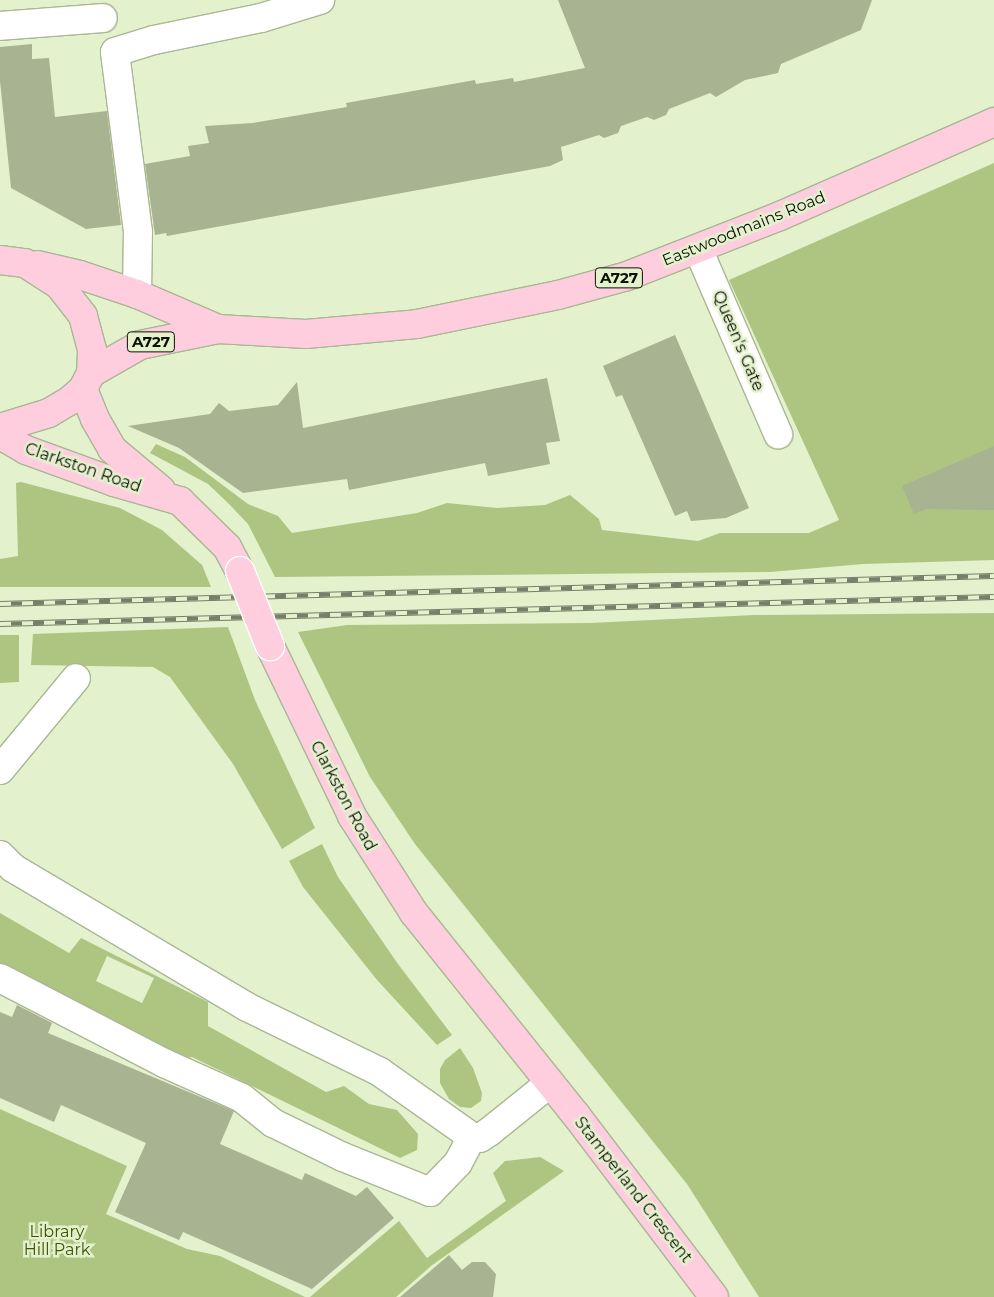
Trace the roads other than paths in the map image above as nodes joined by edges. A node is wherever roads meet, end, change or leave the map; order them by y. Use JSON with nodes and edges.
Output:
{"nodes":[{"id":1,"x":320,"y":0,"type":"edge"},
{"id":2,"x":103,"y":18,"type":"dead end"},
{"id":3,"x":0,"y":26,"type":"edge"},
{"id":4,"x":994,"y":122,"type":"edge"},
{"id":5,"x":698,"y":249,"type":"junction"},
{"id":6,"x":10,"y":257,"type":"edge"},
{"id":7,"x":136,"y":294,"type":"junction"},
{"id":8,"x":218,"y":328,"type":"junction"},
{"id":9,"x":87,"y":381,"type":"junction"},
{"id":10,"x":0,"y":428,"type":"edge"},
{"id":11,"x":778,"y":434,"type":"dead end"},
{"id":12,"x":0,"y":436,"type":"edge"},
{"id":13,"x":168,"y":496,"type":"junction"},
{"id":14,"x":76,"y":678,"type":"dead end"},
{"id":15,"x":0,"y":770,"type":"edge"},
{"id":16,"x":0,"y":855,"type":"edge"},
{"id":17,"x":0,"y":978,"type":"edge"},
{"id":18,"x":550,"y":1083,"type":"junction"},
{"id":19,"x":472,"y":1136,"type":"junction"},
{"id":20,"x":714,"y":1297,"type":"edge"}],
"edges":[{"from":1,"to":7,"type":"street"},
{"from":2,"to":3,"type":"street"},
{"from":4,"to":5,"type":"main road","name":"Eastwoodmains Road","number":"A727"},
{"from":5,"to":8,"type":"main road","name":"Eastwoodmains Road","number":"A727"},
{"from":5,"to":11,"type":"street","name":"Queen's Gate"},
{"from":6,"to":7,"type":"main road","name":"Eastwoodmains Road","number":"A727"},
{"from":6,"to":9,"type":"main road"},
{"from":7,"to":8,"type":"main road","name":"Eastwoodmains Road","number":"A727"},
{"from":8,"to":9,"type":"main road","name":"Eastwoodmains Road","number":"A727"},
{"from":9,"to":10,"type":"main road","name":"Eastwoodmains Road"},
{"from":9,"to":13,"type":"main road","name":"Clarkston Road"},
{"from":12,"to":13,"type":"main road","name":"Clarkston Road"},
{"from":13,"to":18,"type":"main road","name":"Clarkston Road","bridge":true},
{"from":14,"to":15,"type":"street"},
{"from":16,"to":19,"type":"street"},
{"from":17,"to":19,"type":"street"},
{"from":18,"to":19,"type":"street"},
{"from":18,"to":20,"type":"main road","name":"Stamperland Crescent"}]}
